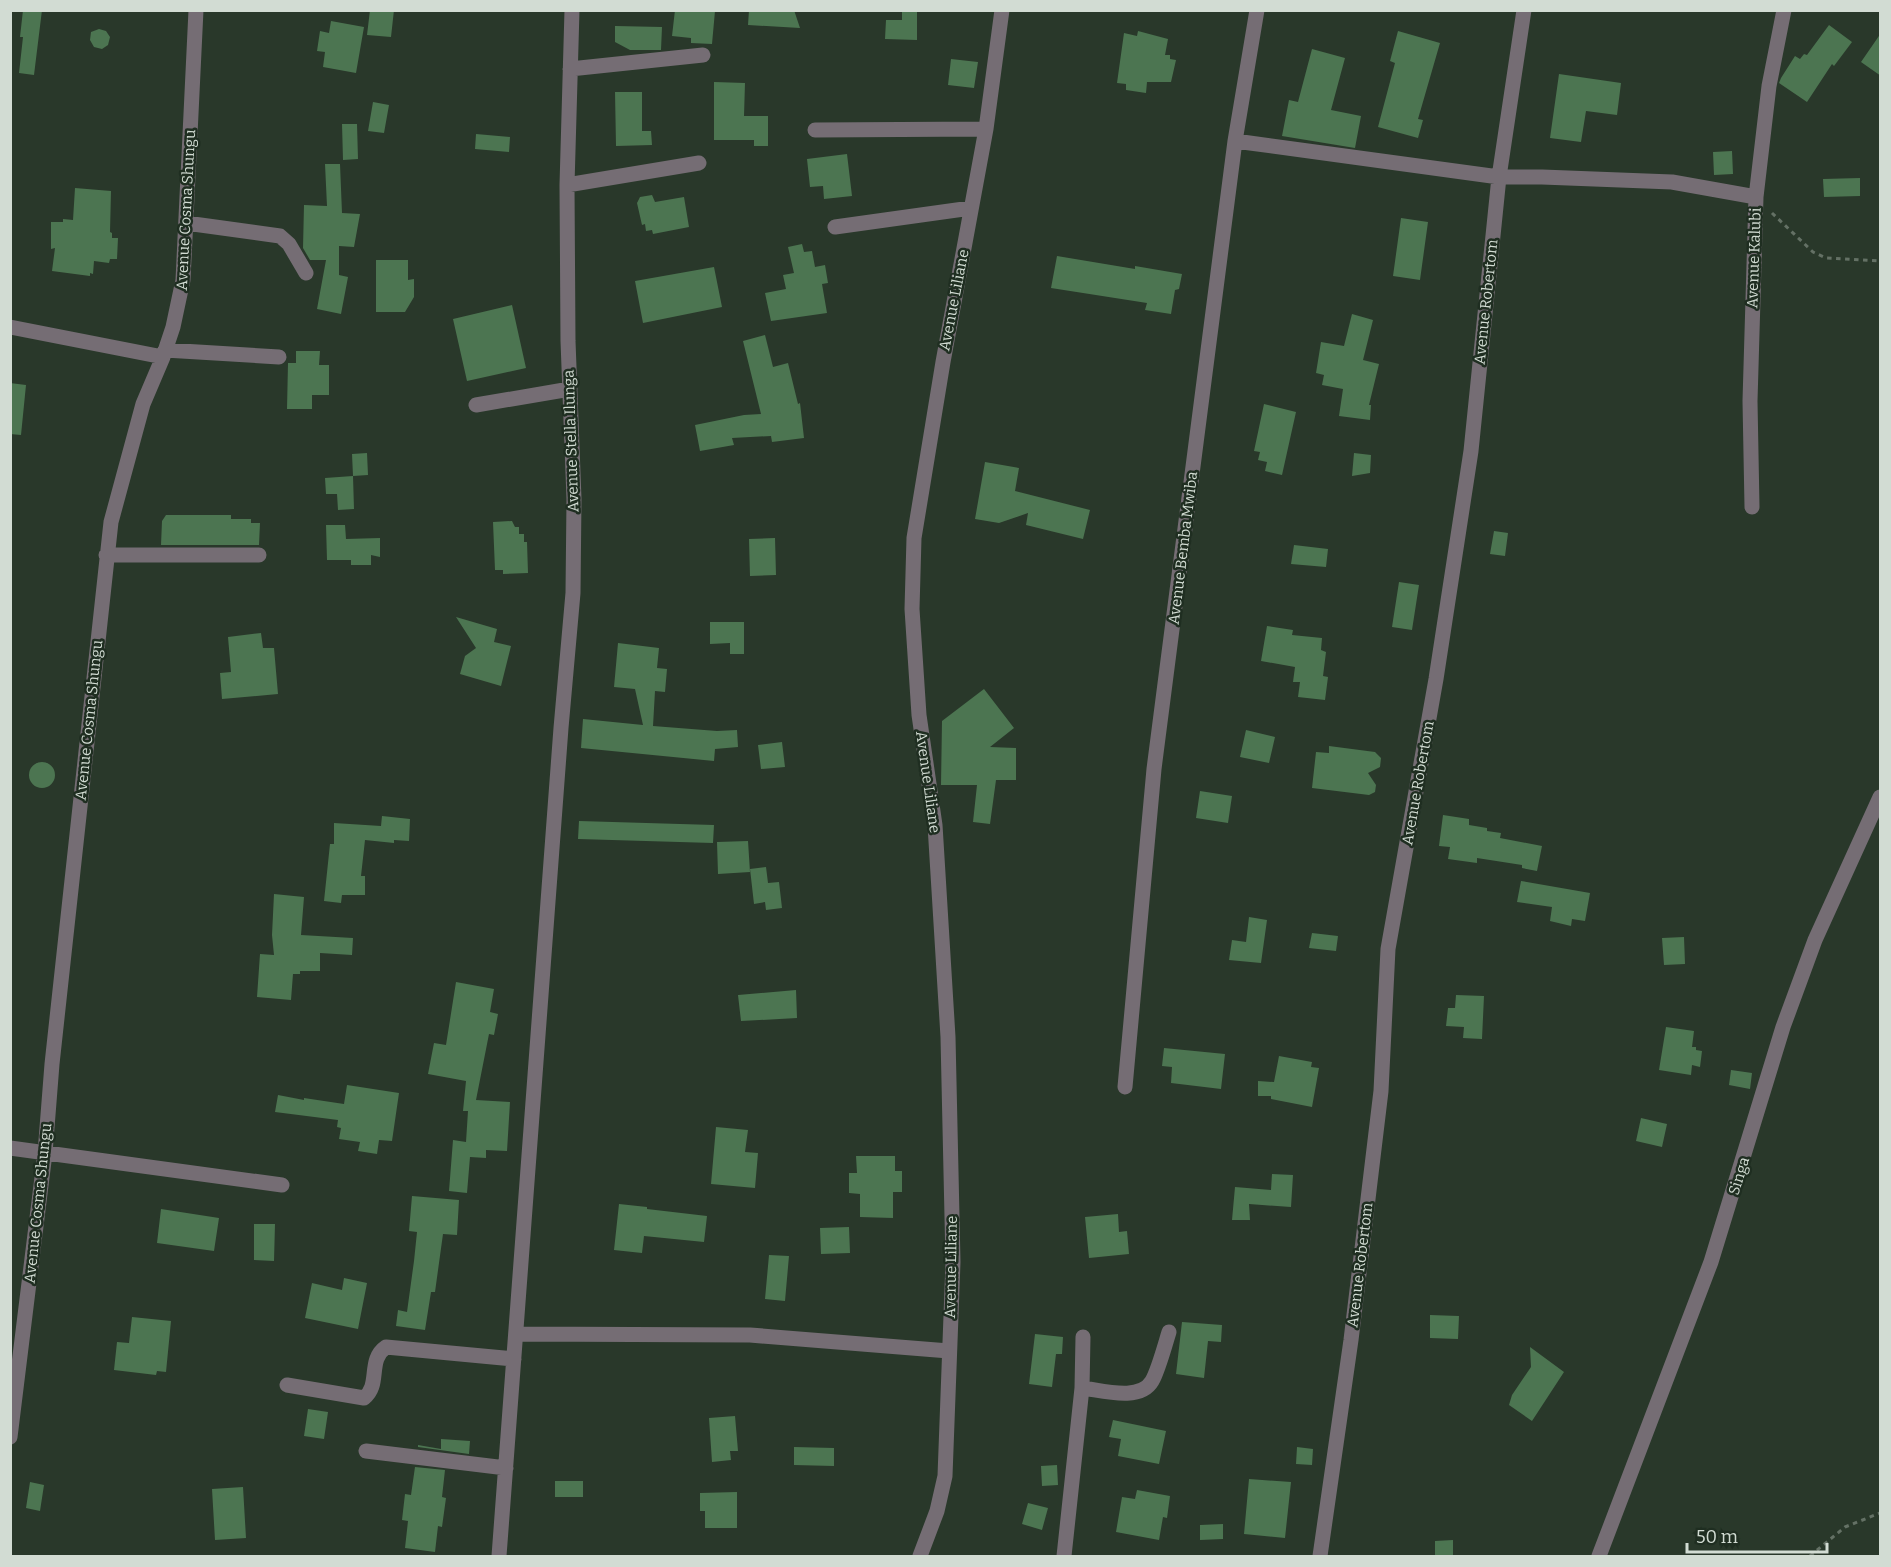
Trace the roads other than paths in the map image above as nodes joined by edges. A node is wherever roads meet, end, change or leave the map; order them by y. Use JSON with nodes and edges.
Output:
{"nodes":[{"id":1,"x":196,"y":10,"type":"edge"},
{"id":2,"x":572,"y":10,"type":"edge"},
{"id":3,"x":1002,"y":10,"type":"edge"},
{"id":4,"x":1257,"y":10,"type":"edge"},
{"id":5,"x":1524,"y":10,"type":"edge"},
{"id":6,"x":1784,"y":10,"type":"edge"},
{"id":7,"x":704,"y":55,"type":"dead end"},
{"id":8,"x":570,"y":69,"type":"junction"},
{"id":9,"x":986,"y":129,"type":"junction"},
{"id":10,"x":815,"y":130,"type":"dead end"},
{"id":11,"x":1235,"y":141,"type":"junction"},
{"id":12,"x":699,"y":163,"type":"dead end"},
{"id":13,"x":1499,"y":177,"type":"junction"},
{"id":14,"x":567,"y":185,"type":"junction"},
{"id":15,"x":1755,"y":197,"type":"junction"},
{"id":16,"x":971,"y":208,"type":"junction"},
{"id":17,"x":186,"y":222,"type":"junction"},
{"id":18,"x":835,"y":227,"type":"dead end"},
{"id":19,"x":306,"y":273,"type":"dead end"},
{"id":20,"x":10,"y":327,"type":"edge"},
{"id":21,"x":164,"y":354,"type":"junction"},
{"id":22,"x":279,"y":357,"type":"dead end"},
{"id":23,"x":570,"y":388,"type":"junction"},
{"id":24,"x":476,"y":405,"type":"dead end"},
{"id":25,"x":1752,"y":507,"type":"dead end"},
{"id":26,"x":106,"y":555,"type":"junction"},
{"id":27,"x":259,"y":555,"type":"dead end"},
{"id":28,"x":1881,"y":797,"type":"edge"},
{"id":29,"x":1125,"y":1087,"type":"dead end"},
{"id":30,"x":10,"y":1148,"type":"edge"},
{"id":31,"x":45,"y":1153,"type":"junction"},
{"id":32,"x":282,"y":1185,"type":"dead end"},
{"id":33,"x":1169,"y":1332,"type":"dead end"},
{"id":34,"x":516,"y":1334,"type":"junction"},
{"id":35,"x":1083,"y":1337,"type":"dead end"},
{"id":36,"x":950,"y":1351,"type":"junction"},
{"id":37,"x":514,"y":1359,"type":"junction"},
{"id":38,"x":286,"y":1385,"type":"dead end"},
{"id":39,"x":1082,"y":1388,"type":"junction"},
{"id":40,"x":10,"y":1437,"type":"edge"},
{"id":41,"x":366,"y":1451,"type":"dead end"},
{"id":42,"x":506,"y":1468,"type":"junction"},
{"id":43,"x":499,"y":1557,"type":"edge"},
{"id":44,"x":921,"y":1557,"type":"edge"},
{"id":45,"x":1064,"y":1557,"type":"edge"},
{"id":46,"x":1320,"y":1557,"type":"edge"},
{"id":47,"x":1599,"y":1557,"type":"edge"}],
"edges":[{"from":1,"to":17,"type":"street","name":"Avenue Cosma Shungu"},
{"from":2,"to":8,"type":"street","name":"Avenue Stella Ilunga"},
{"from":3,"to":9,"type":"street","name":"Avenue Liliane"},
{"from":4,"to":11,"type":"street","name":"Avenue Bemba Mwiba"},
{"from":5,"to":13,"type":"street","name":"Avenue Robertom"},
{"from":6,"to":15,"type":"street","name":"Avenue Kalubi"},
{"from":7,"to":8,"type":"street"},
{"from":8,"to":14,"type":"street","name":"Avenue Stella Ilunga"},
{"from":9,"to":10,"type":"street"},
{"from":9,"to":16,"type":"street","name":"Avenue Liliane"},
{"from":11,"to":13,"type":"street"},
{"from":11,"to":29,"type":"street","name":"Avenue Bemba Mwiba"},
{"from":12,"to":14,"type":"street"},
{"from":13,"to":15,"type":"street"},
{"from":13,"to":46,"type":"street","name":"Avenue Robertom"},
{"from":14,"to":23,"type":"street","name":"Avenue Stella Ilunga"},
{"from":15,"to":25,"type":"street","name":"Avenue Kalubi"},
{"from":16,"to":18,"type":"street"},
{"from":16,"to":36,"type":"street","name":"Avenue Liliane"},
{"from":17,"to":19,"type":"street"},
{"from":17,"to":21,"type":"street","name":"Avenue Cosma Shungu"},
{"from":20,"to":21,"type":"street"},
{"from":21,"to":22,"type":"street"},
{"from":21,"to":26,"type":"street","name":"Avenue Cosma Shungu"},
{"from":23,"to":24,"type":"street"},
{"from":23,"to":34,"type":"street","name":"Avenue Stella Ilunga"},
{"from":26,"to":27,"type":"street"},
{"from":26,"to":31,"type":"street","name":"Avenue Cosma Shungu"},
{"from":28,"to":47,"type":"street","name":"Singa"},
{"from":30,"to":31,"type":"street"},
{"from":31,"to":32,"type":"street"},
{"from":31,"to":40,"type":"street","name":"Avenue Cosma Shungu"},
{"from":33,"to":39,"type":"street"},
{"from":34,"to":36,"type":"street"},
{"from":34,"to":37,"type":"street","name":"Avenue Stella Ilunga"},
{"from":35,"to":39,"type":"street"},
{"from":36,"to":44,"type":"street","name":"Avenue Liliane"},
{"from":37,"to":38,"type":"street"},
{"from":37,"to":42,"type":"street","name":"Avenue Stella Ilunga"},
{"from":39,"to":45,"type":"street"},
{"from":41,"to":42,"type":"street"},
{"from":42,"to":43,"type":"street","name":"Avenue Stella Ilunga"}]}
